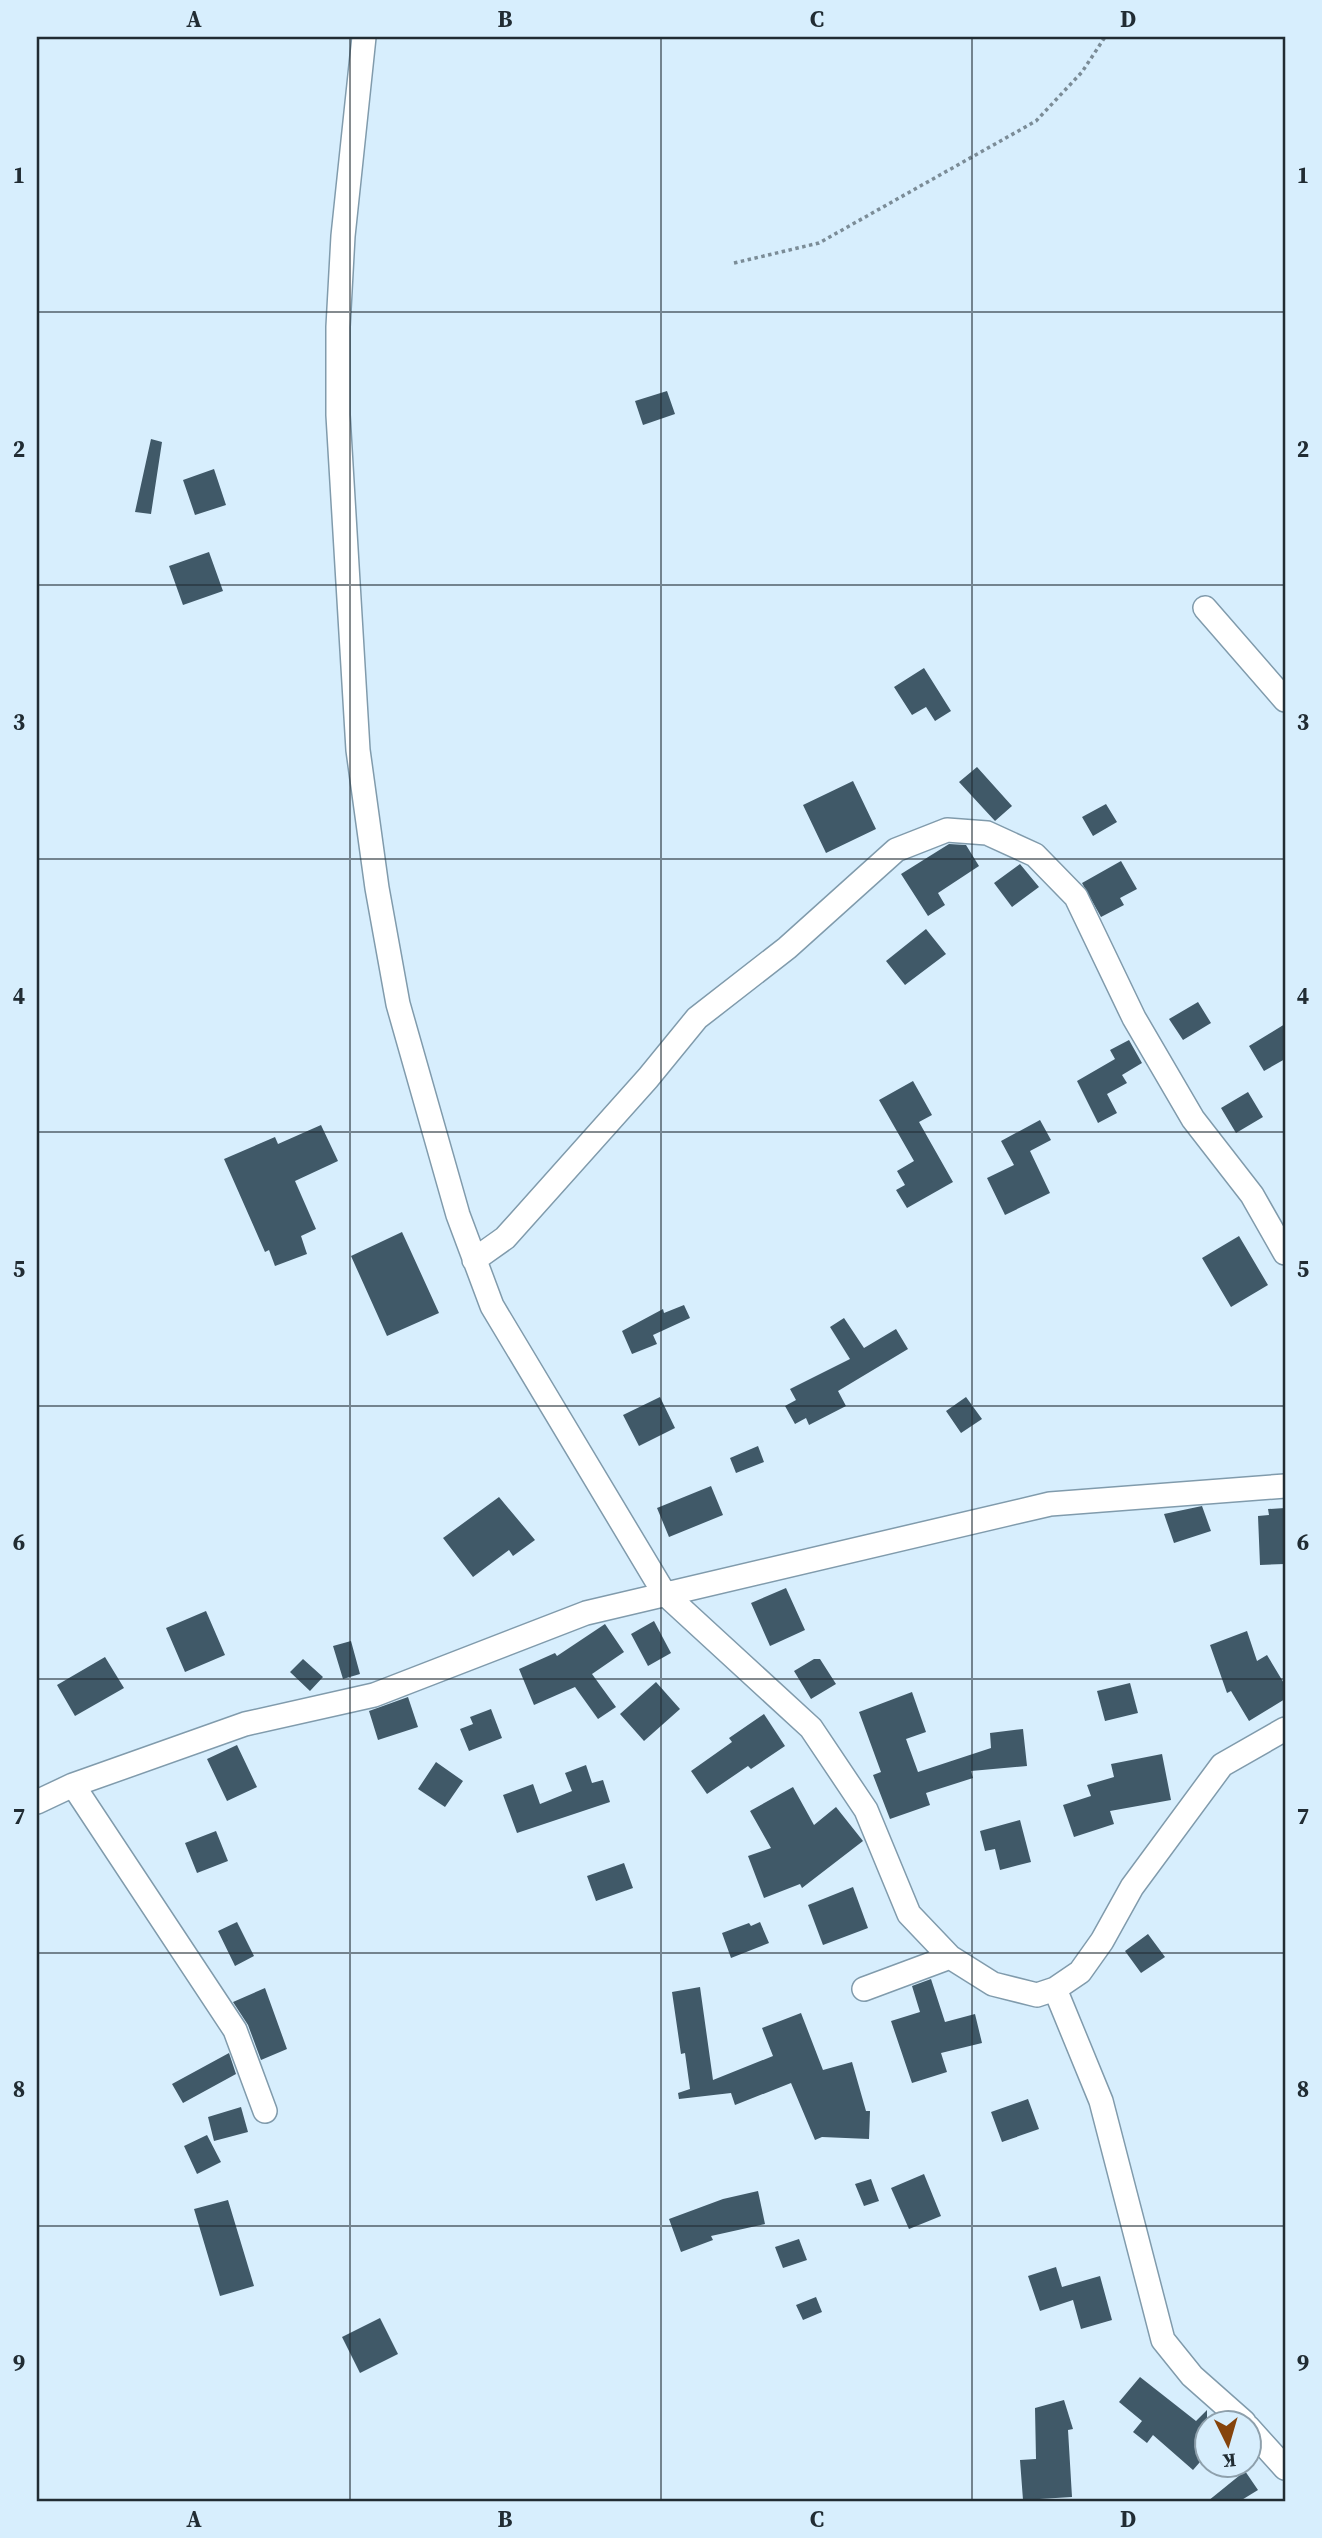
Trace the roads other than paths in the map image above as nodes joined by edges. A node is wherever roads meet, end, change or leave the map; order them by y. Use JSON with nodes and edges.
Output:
{"nodes":[{"id":1,"x":364,"y":37,"type":"edge"},
{"id":2,"x":1205,"y":608,"type":"dead end"},
{"id":3,"x":1285,"y":700,"type":"edge"},
{"id":4,"x":1285,"y":1253,"type":"edge"},
{"id":5,"x":474,"y":1259,"type":"junction"},
{"id":6,"x":1285,"y":1486,"type":"edge"},
{"id":7,"x":664,"y":1593,"type":"junction"},
{"id":8,"x":1285,"y":1729,"type":"edge"},
{"id":9,"x":73,"y":1785,"type":"junction"},
{"id":10,"x":37,"y":1802,"type":"edge"},
{"id":11,"x":950,"y":1957,"type":"junction"},
{"id":12,"x":864,"y":1989,"type":"dead end"},
{"id":13,"x":1055,"y":1989,"type":"junction"},
{"id":14,"x":264,"y":2111,"type":"dead end"},
{"id":15,"x":1227,"y":2408,"type":"edge"},
{"id":16,"x":1262,"y":2443,"type":"edge"},
{"id":17,"x":1285,"y":2468,"type":"edge"}],
"edges":[{"from":1,"to":5,"type":"street"},
{"from":2,"to":3,"type":"street"},
{"from":4,"to":5,"type":"street"},
{"from":5,"to":7,"type":"street"},
{"from":6,"to":7,"type":"street"},
{"from":7,"to":9,"type":"street"},
{"from":7,"to":11,"type":"street"},
{"from":8,"to":13,"type":"street"},
{"from":9,"to":10,"type":"street"},
{"from":9,"to":14,"type":"street"},
{"from":11,"to":12,"type":"street"},
{"from":11,"to":13,"type":"street"},
{"from":13,"to":15,"type":"street"},
{"from":16,"to":17,"type":"street"}]}
